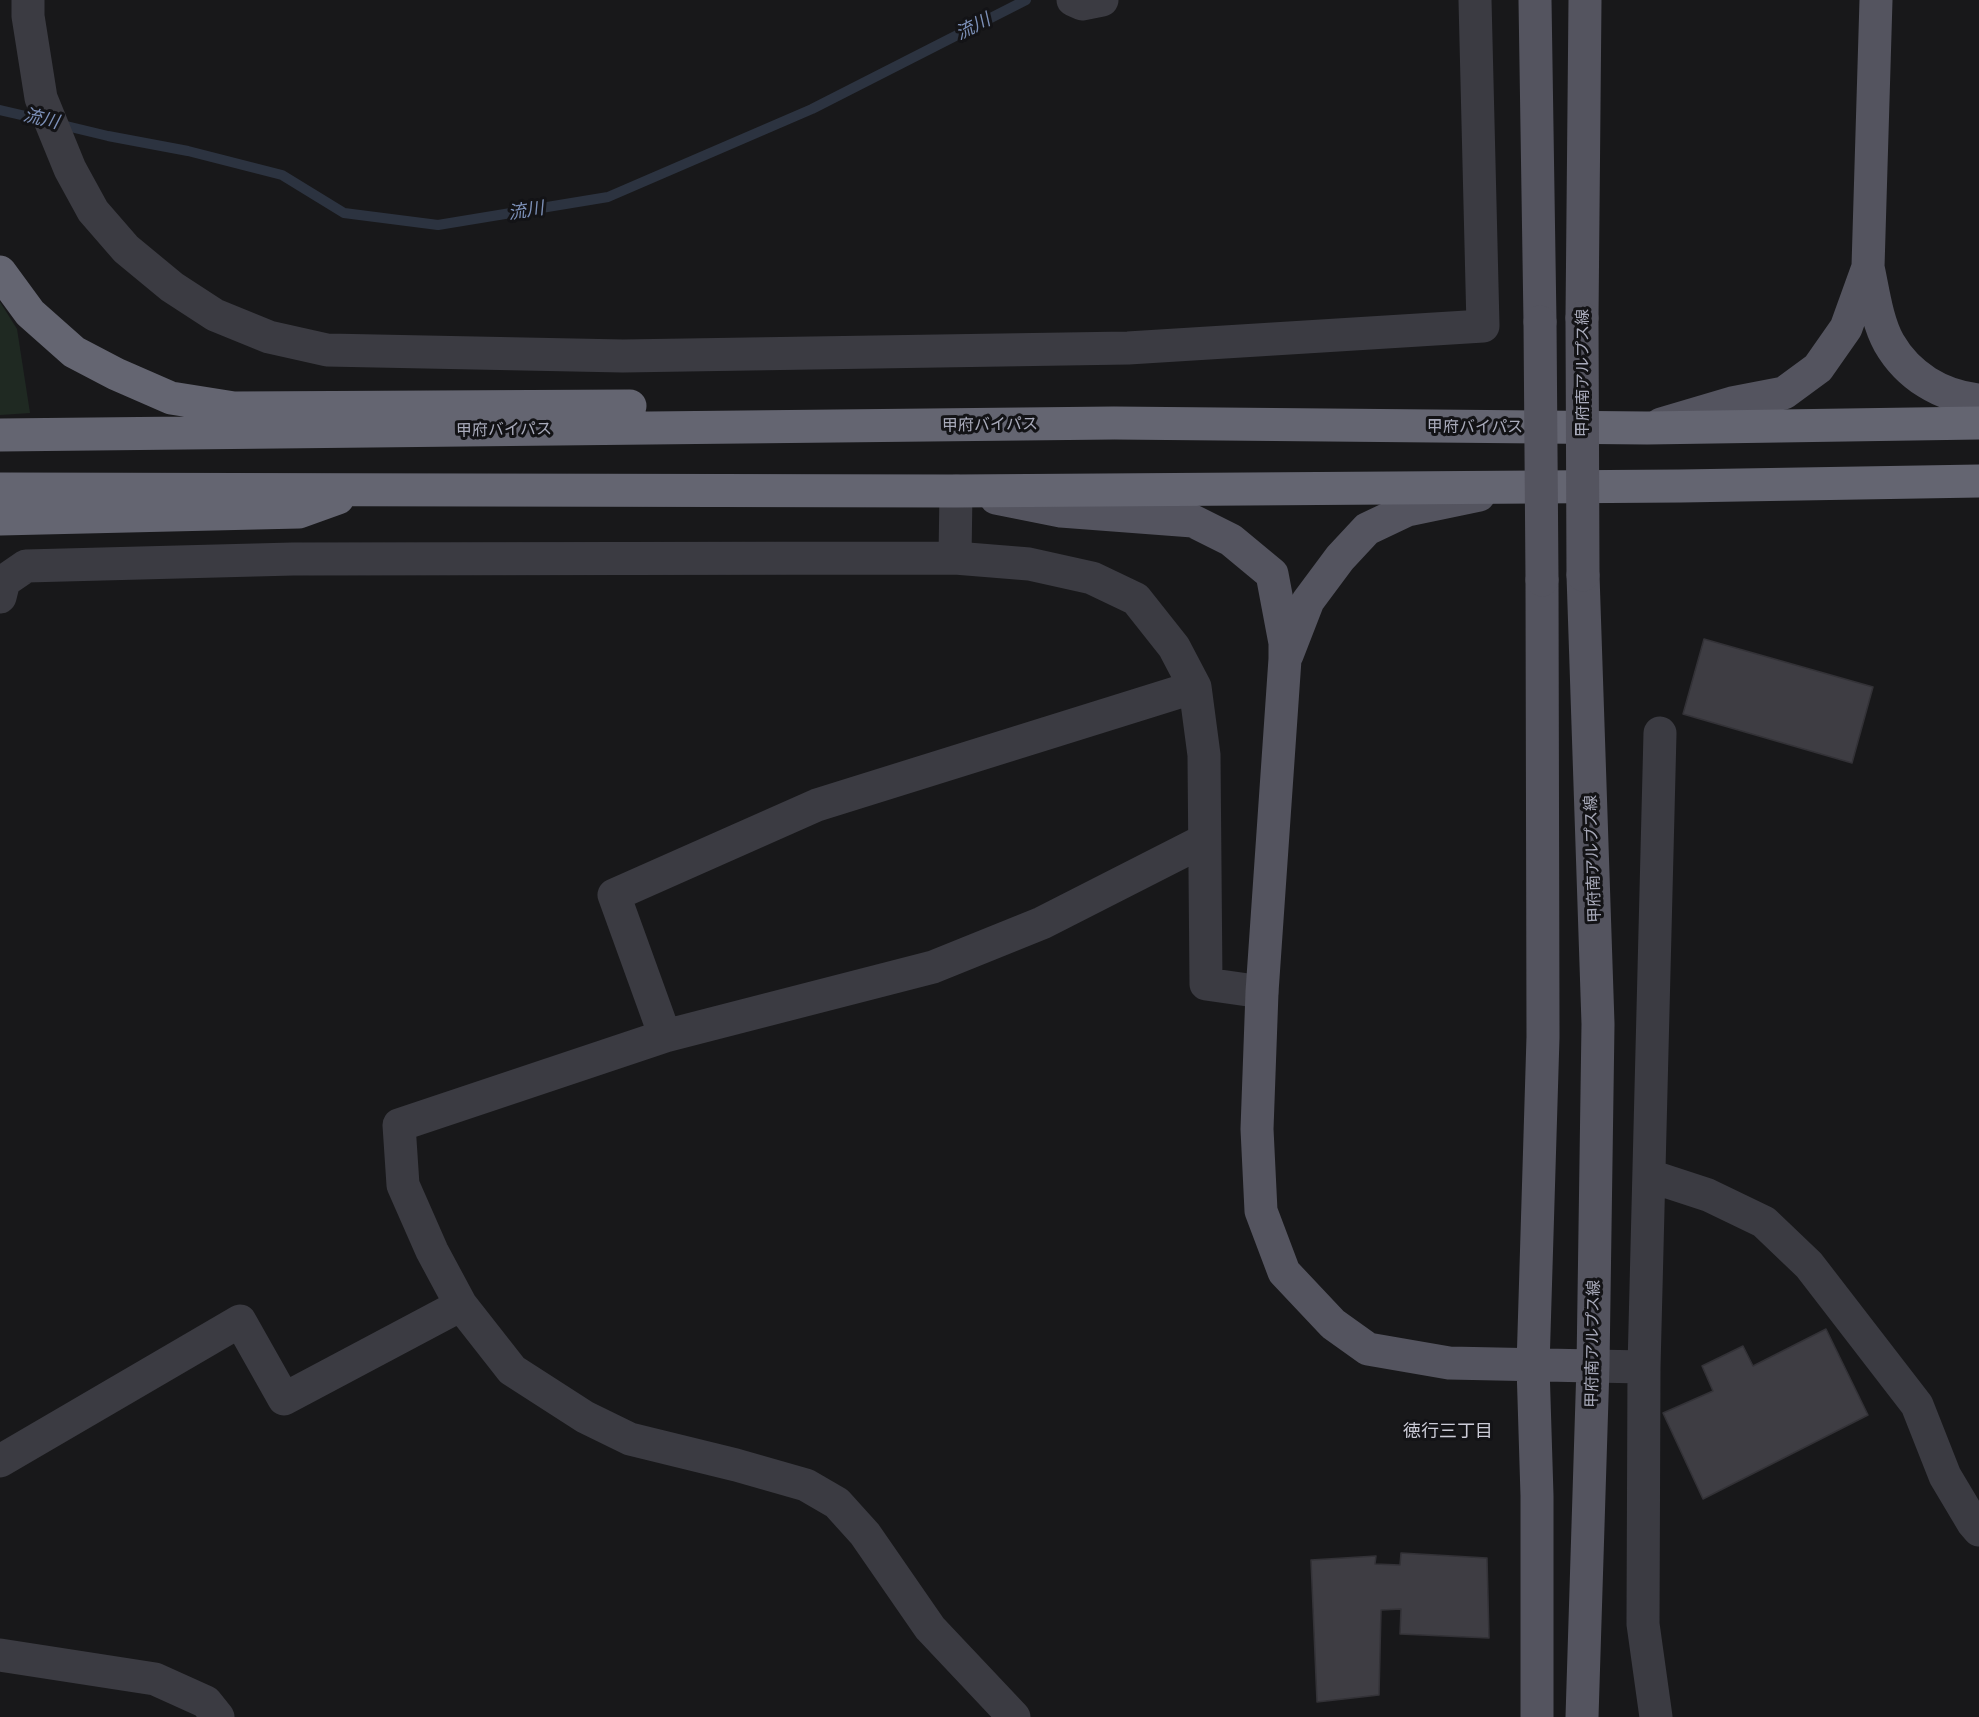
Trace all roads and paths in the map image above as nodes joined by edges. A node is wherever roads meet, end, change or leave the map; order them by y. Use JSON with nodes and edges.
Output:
{"nodes":[{"id":1,"x":28,"y":0,"type":"edge"},
{"id":2,"x":1073,"y":0,"type":"edge"},
{"id":3,"x":1102,"y":0,"type":"edge"},
{"id":4,"x":1475,"y":0,"type":"edge"},
{"id":5,"x":1535,"y":0,"type":"edge"},
{"id":6,"x":1585,"y":0,"type":"edge"},
{"id":7,"x":1876,"y":0,"type":"edge"},
{"id":8,"x":1868,"y":267,"type":"junction"},
{"id":9,"x":0,"y":272,"type":"edge"},
{"id":10,"x":1979,"y":400,"type":"edge"},
{"id":11,"x":1114,"y":423,"type":"junction"},
{"id":12,"x":1979,"y":423,"type":"edge"},
{"id":13,"x":1647,"y":428,"type":"junction"},
{"id":14,"x":0,"y":435,"type":"edge"},
{"id":15,"x":1979,"y":481,"type":"edge"},
{"id":16,"x":1520,"y":487,"type":"junction"},
{"id":17,"x":0,"y":489,"type":"edge"},
{"id":18,"x":362,"y":489,"type":"junction"},
{"id":19,"x":956,"y":491,"type":"junction"},
{"id":20,"x":0,"y":519,"type":"edge"},
{"id":21,"x":955,"y":558,"type":"junction"},
{"id":22,"x":0,"y":597,"type":"edge"},
{"id":23,"x":1286,"y":659,"type":"junction"},
{"id":24,"x":1195,"y":687,"type":"junction"},
{"id":25,"x":1660,"y":733,"type":"dead end"},
{"id":26,"x":1203,"y":841,"type":"junction"},
{"id":27,"x":1262,"y":992,"type":"junction"},
{"id":28,"x":665,"y":1036,"type":"junction"},
{"id":29,"x":1650,"y":1176,"type":"junction"},
{"id":30,"x":461,"y":1305,"type":"junction"},
{"id":31,"x":1533,"y":1366,"type":"junction"},
{"id":32,"x":1593,"y":1366,"type":"junction"},
{"id":33,"x":1644,"y":1367,"type":"junction"},
{"id":34,"x":0,"y":1461,"type":"edge"},
{"id":35,"x":1979,"y":1530,"type":"edge"},
{"id":36,"x":0,"y":1655,"type":"edge"},
{"id":37,"x":218,"y":1717,"type":"edge"},
{"id":38,"x":1014,"y":1717,"type":"edge"},
{"id":39,"x":1537,"y":1717,"type":"edge"},
{"id":40,"x":1582,"y":1717,"type":"edge"},
{"id":41,"x":1656,"y":1717,"type":"edge"}],
"edges":[{"from":1,"to":4,"type":"street"},
{"from":2,"to":3,"type":"street"},
{"from":5,"to":31,"type":"main road","bridge":true},
{"from":6,"to":32,"type":"main road","name":"甲府南アルプス線","bridge":true},
{"from":7,"to":8,"type":"main road"},
{"from":8,"to":10,"type":"main road"},
{"from":8,"to":13,"type":"main road"},
{"from":9,"to":11,"type":"highway"},
{"from":11,"to":13,"type":"highway","name":"甲府バイパス"},
{"from":11,"to":14,"type":"highway","name":"甲府バイパス"},
{"from":12,"to":13,"type":"highway","name":"甲府バイパス"},
{"from":15,"to":16,"type":"highway"},
{"from":16,"to":19,"type":"highway"},
{"from":16,"to":23,"type":"main road"},
{"from":17,"to":18,"type":"highway"},
{"from":18,"to":19,"type":"highway"},
{"from":18,"to":20,"type":"highway"},
{"from":19,"to":21,"type":"street"},
{"from":19,"to":23,"type":"main road"},
{"from":21,"to":22,"type":"street"},
{"from":21,"to":24,"type":"street"},
{"from":23,"to":27,"type":"main road"},
{"from":24,"to":26,"type":"street"},
{"from":24,"to":28,"type":"street"},
{"from":25,"to":29,"type":"street"},
{"from":26,"to":27,"type":"street"},
{"from":26,"to":28,"type":"street"},
{"from":27,"to":31,"type":"main road"},
{"from":28,"to":30,"type":"street"},
{"from":29,"to":33,"type":"street"},
{"from":29,"to":35,"type":"street"},
{"from":30,"to":34,"type":"street"},
{"from":30,"to":38,"type":"street"},
{"from":31,"to":32,"type":"main road"},
{"from":31,"to":39,"type":"main road"},
{"from":32,"to":33,"type":"street"},
{"from":32,"to":40,"type":"main road","name":"甲府南アルプス線"},
{"from":33,"to":41,"type":"street"},
{"from":36,"to":37,"type":"street"}]}
